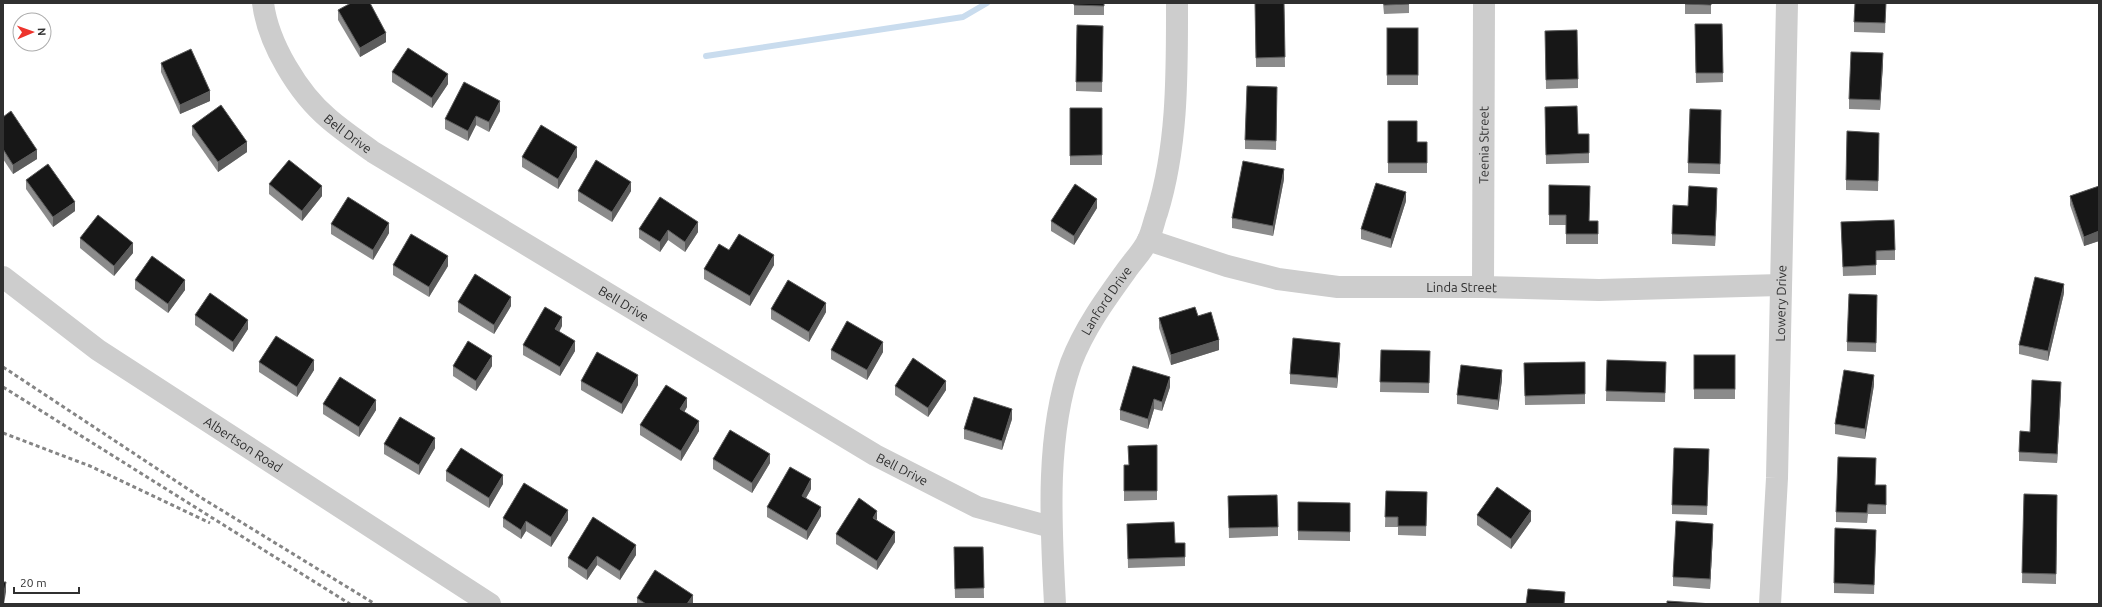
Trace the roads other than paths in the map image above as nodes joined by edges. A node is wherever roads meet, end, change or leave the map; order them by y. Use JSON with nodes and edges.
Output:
{"nodes":[{"id":1,"x":263,"y":3,"type":"edge"},
{"id":2,"x":1177,"y":3,"type":"edge"},
{"id":3,"x":1484,"y":3,"type":"edge"},
{"id":4,"x":1787,"y":3,"type":"edge"},
{"id":5,"x":1148,"y":240,"type":"junction"},
{"id":6,"x":3,"y":276,"type":"edge"},
{"id":7,"x":1781,"y":284,"type":"junction"},
{"id":8,"x":1483,"y":287,"type":"junction"},
{"id":9,"x":1051,"y":526,"type":"junction"},
{"id":10,"x":490,"y":604,"type":"edge"},
{"id":11,"x":1055,"y":604,"type":"edge"},
{"id":12,"x":1770,"y":604,"type":"edge"}],
"edges":[{"from":1,"to":9,"type":"street","name":"Bell Drive"},
{"from":2,"to":5,"type":"street","name":"Lanford Drive"},
{"from":3,"to":8,"type":"street","name":"Teenia Street"},
{"from":4,"to":7,"type":"street","name":"Lowery Drive"},
{"from":5,"to":8,"type":"street","name":"Linda Street"},
{"from":5,"to":9,"type":"street","name":"Lanford Drive"},
{"from":6,"to":10,"type":"street","name":"Albertson Road"},
{"from":7,"to":8,"type":"street","name":"Linda Street"},
{"from":7,"to":12,"type":"street","name":"Lowery Drive"},
{"from":9,"to":11,"type":"street","name":"Lanford Drive"}]}
